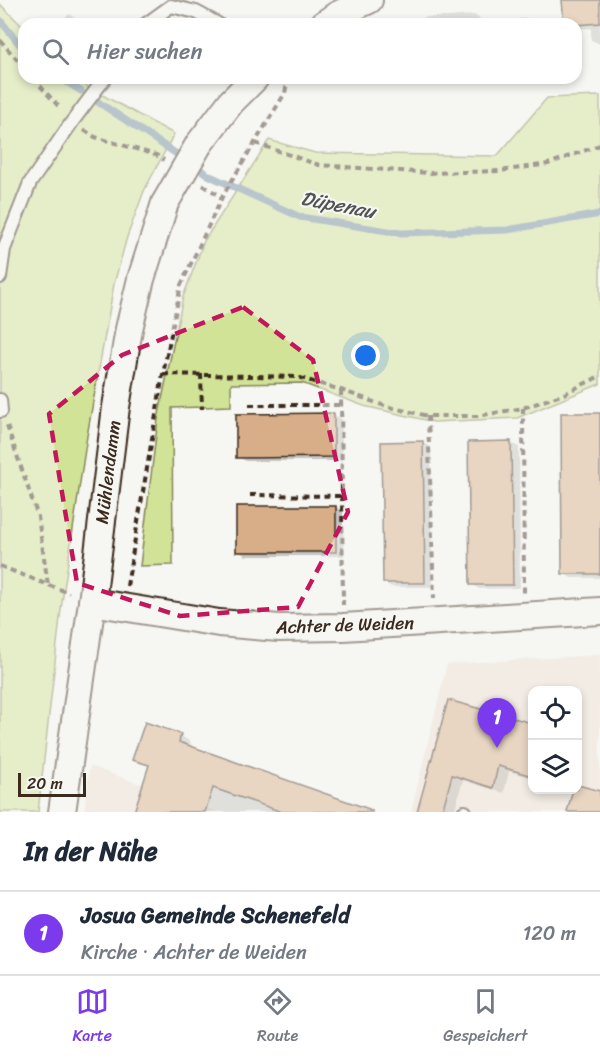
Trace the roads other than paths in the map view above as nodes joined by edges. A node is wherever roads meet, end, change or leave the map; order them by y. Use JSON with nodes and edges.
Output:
{"nodes":[{"id":1,"x":369,"y":0,"type":"edge"},
{"id":2,"x":154,"y":18,"type":"edge"},
{"id":3,"x":207,"y":18,"type":"edge"},
{"id":4,"x":333,"y":18,"type":"edge"},
{"id":5,"x":100,"y":84,"type":"edge"},
{"id":6,"x":249,"y":84,"type":"edge"},
{"id":7,"x":0,"y":277,"type":"edge"},
{"id":8,"x":92,"y":602,"type":"junction"},
{"id":9,"x":600,"y":611,"type":"edge"},
{"id":10,"x":62,"y":812,"type":"edge"}],
"edges":[{"from":1,"to":4,"type":"street"},
{"from":2,"to":3,"type":"lane"},
{"from":5,"to":7,"type":"lane"},
{"from":6,"to":8,"type":"street","name":"Mühlendamm","bridge":true},
{"from":8,"to":9,"type":"street","name":"Achter de Weiden"},
{"from":8,"to":10,"type":"street","name":"Mühlendamm"}]}
